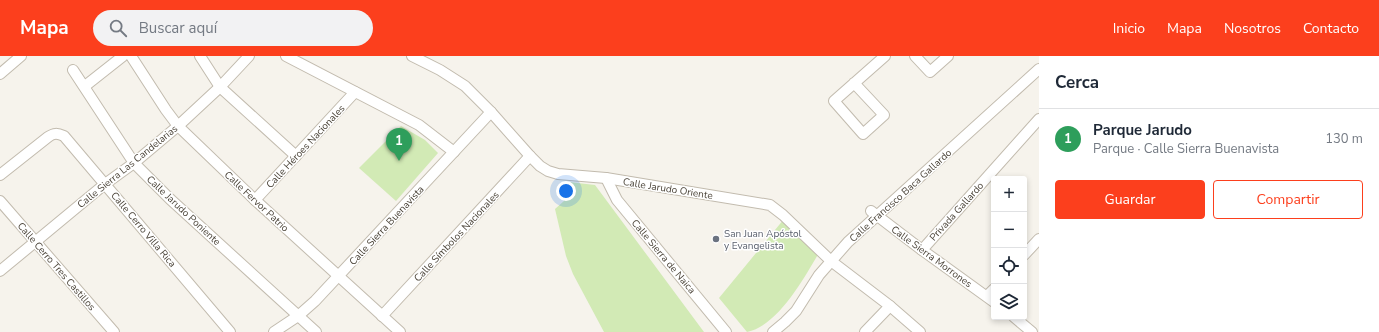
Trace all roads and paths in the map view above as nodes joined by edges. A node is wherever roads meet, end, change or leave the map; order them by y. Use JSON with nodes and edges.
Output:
{"nodes":[{"id":1,"x":21,"y":56,"type":"edge"},
{"id":2,"x":123,"y":56,"type":"edge"},
{"id":3,"x":131,"y":56,"type":"edge"},
{"id":4,"x":200,"y":56,"type":"edge"},
{"id":5,"x":249,"y":56,"type":"edge"},
{"id":6,"x":286,"y":56,"type":"edge"},
{"id":7,"x":412,"y":56,"type":"edge"},
{"id":8,"x":886,"y":56,"type":"edge"},
{"id":9,"x":915,"y":56,"type":"edge"},
{"id":10,"x":948,"y":56,"type":"edge"},
{"id":11,"x":1039,"y":69,"type":"edge"},
{"id":12,"x":73,"y":70,"type":"dead end"},
{"id":13,"x":0,"y":74,"type":"edge"},
{"id":14,"x":854,"y":83,"type":"junction"},
{"id":15,"x":84,"y":86,"type":"junction"},
{"id":16,"x":220,"y":87,"type":"junction"},
{"id":17,"x":355,"y":92,"type":"junction"},
{"id":18,"x":491,"y":112,"type":"junction"},
{"id":19,"x":1039,"y":119,"type":"edge"},
{"id":20,"x":178,"y":126,"type":"junction"},
{"id":21,"x":454,"y":152,"type":"junction"},
{"id":22,"x":296,"y":156,"type":"junction"},
{"id":23,"x":530,"y":156,"type":"junction"},
{"id":24,"x":134,"y":163,"type":"junction"},
{"id":25,"x":0,"y":175,"type":"edge"},
{"id":26,"x":606,"y":178,"type":"junction"},
{"id":27,"x":105,"y":184,"type":"junction"},
{"id":28,"x":255,"y":200,"type":"junction"},
{"id":29,"x":0,"y":201,"type":"edge"},
{"id":30,"x":874,"y":213,"type":"junction"},
{"id":31,"x":1039,"y":239,"type":"edge"},
{"id":32,"x":36,"y":240,"type":"junction"},
{"id":33,"x":922,"y":250,"type":"junction"},
{"id":34,"x":1027,"y":253,"type":"edge"},
{"id":35,"x":831,"y":261,"type":"junction"},
{"id":36,"x":0,"y":271,"type":"edge"},
{"id":37,"x":339,"y":276,"type":"junction"},
{"id":38,"x":991,"y":294,"type":"edge"},
{"id":39,"x":890,"y":306,"type":"junction"},
{"id":40,"x":298,"y":316,"type":"junction"},
{"id":41,"x":382,"y":316,"type":"junction"},
{"id":42,"x":1018,"y":320,"type":"edge"},
{"id":43,"x":114,"y":332,"type":"edge"},
{"id":44,"x":230,"y":332,"type":"edge"},
{"id":45,"x":274,"y":332,"type":"edge"},
{"id":46,"x":316,"y":332,"type":"edge"},
{"id":47,"x":400,"y":332,"type":"edge"},
{"id":48,"x":726,"y":332,"type":"edge"},
{"id":49,"x":773,"y":332,"type":"edge"},
{"id":50,"x":865,"y":332,"type":"edge"},
{"id":51,"x":920,"y":332,"type":"edge"},
{"id":52,"x":1032,"y":332,"type":"edge"}],
"edges":[{"from":1,"to":13,"type":"street"},
{"from":2,"to":15,"type":"street"},
{"from":3,"to":20,"type":"street","name":"Calle Fervor Patrio"},
{"from":4,"to":16,"type":"street"},
{"from":5,"to":16,"type":"street","name":"Calle Sierra Las Candelarias"},
{"from":6,"to":17,"type":"street"},
{"from":7,"to":18,"type":"street","name":"Calle Jarudo Oriente"},
{"from":8,"to":14,"type":"street"},
{"from":9,"to":10,"type":"street"},
{"from":11,"to":30,"type":"street","name":"Calle Francisco Baca Gallardo"},
{"from":12,"to":15,"type":"street","name":"Calle Jarudo Poniente"},
{"from":14,"to":14,"type":"street"},
{"from":15,"to":24,"type":"street","name":"Calle Jarudo Poniente"},
{"from":16,"to":20,"type":"street","name":"Calle Sierra Las Candelarias"},
{"from":16,"to":22,"type":"street"},
{"from":17,"to":21,"type":"street"},
{"from":17,"to":22,"type":"street","name":"Calle Héroes Nacionales"},
{"from":18,"to":21,"type":"street","name":"Calle Sierra Buenavista"},
{"from":18,"to":23,"type":"street","name":"Calle Jarudo Oriente"},
{"from":19,"to":33,"type":"street","name":"Privada Gallardo"},
{"from":20,"to":24,"type":"street","name":"Calle Sierra Las Candelarias"},
{"from":20,"to":28,"type":"street","name":"Calle Fervor Patrio"},
{"from":21,"to":37,"type":"street","name":"Calle Sierra Buenavista"},
{"from":22,"to":28,"type":"street","name":"Calle Héroes Nacionales"},
{"from":23,"to":26,"type":"street","name":"Calle Jarudo Oriente"},
{"from":23,"to":41,"type":"street","name":"Calle Símbolos Nacionales"},
{"from":24,"to":27,"type":"street","name":"Calle Sierra Las Candelarias"},
{"from":24,"to":40,"type":"street","name":"Calle Jarudo Poniente"},
{"from":25,"to":27,"type":"street","name":"Calle Cerro Villa Rica"},
{"from":26,"to":35,"type":"street","name":"Calle Jarudo Oriente"},
{"from":26,"to":48,"type":"street","name":"Calle Sierra de Naica"},
{"from":27,"to":32,"type":"street","name":"Calle Sierra Las Candelarias"},
{"from":27,"to":44,"type":"street","name":"Calle Cerro Villa Rica"},
{"from":28,"to":37,"type":"street","name":"Calle Fervor Patrio"},
{"from":29,"to":32,"type":"street","name":"Calle Cerro Tres Castillos"},
{"from":30,"to":33,"type":"street","name":"Calle Sierra Morrones"},
{"from":30,"to":35,"type":"street","name":"Calle Francisco Baca Gallardo"},
{"from":31,"to":34,"type":"street"},
{"from":32,"to":36,"type":"street","name":"Calle Sierra Las Candelarias"},
{"from":32,"to":43,"type":"street","name":"Calle Cerro Tres Castillos"},
{"from":33,"to":38,"type":"street","name":"Calle Sierra Morrones"},
{"from":35,"to":39,"type":"street","name":"Calle Jarudo Oriente"},
{"from":35,"to":49,"type":"street","name":"Calle Francisco Baca Gallardo"},
{"from":37,"to":40,"type":"street","name":"Calle Sierra Buenavista"},
{"from":37,"to":41,"type":"street","name":"Calle Fervor Patrio"},
{"from":39,"to":50,"type":"street"},
{"from":39,"to":51,"type":"street","name":"Calle Jarudo Oriente"},
{"from":40,"to":45,"type":"street","name":"Calle Sierra Buenavista"},
{"from":40,"to":46,"type":"street","name":"Calle Jarudo Poniente"},
{"from":41,"to":47,"type":"street","name":"Calle Fervor Patrio"},
{"from":42,"to":52,"type":"street"}]}
